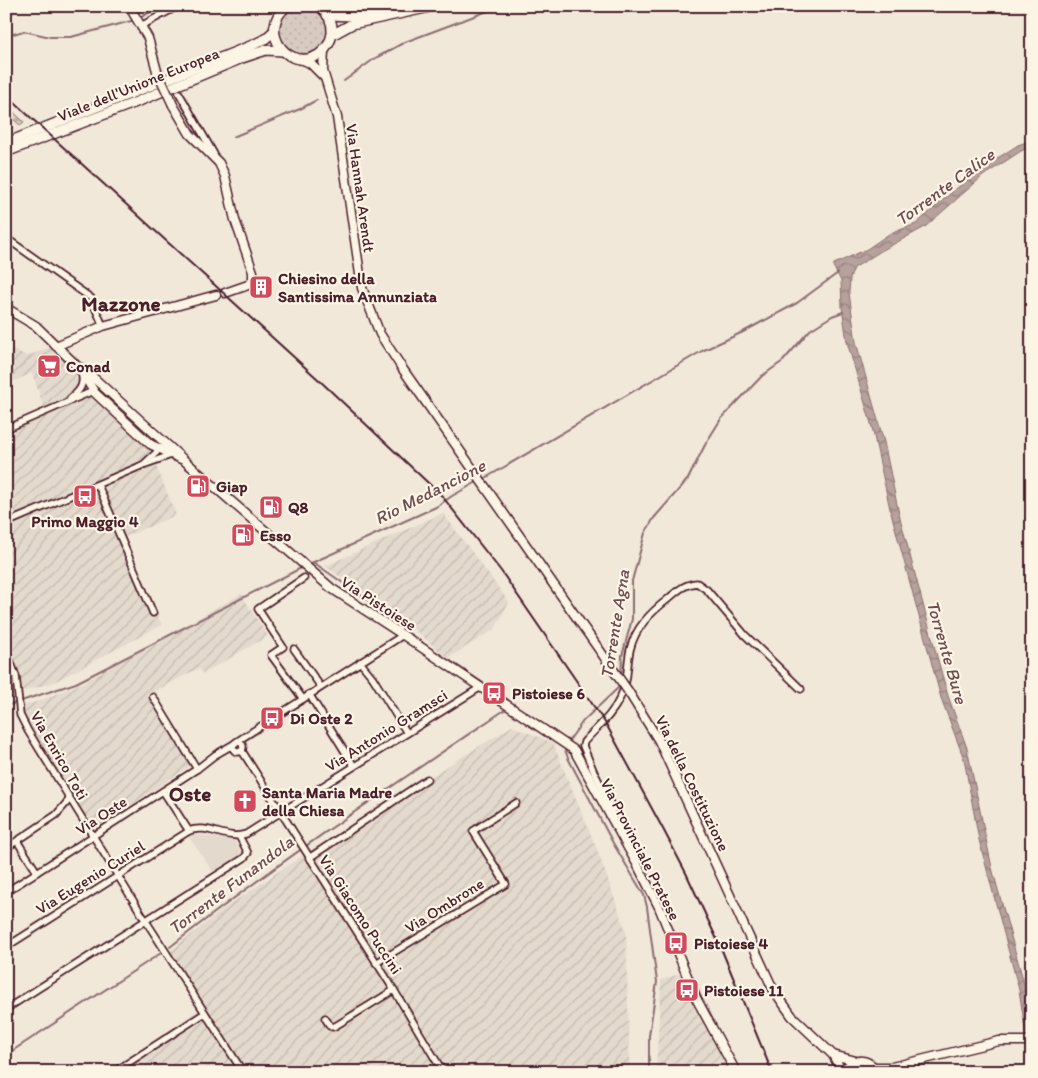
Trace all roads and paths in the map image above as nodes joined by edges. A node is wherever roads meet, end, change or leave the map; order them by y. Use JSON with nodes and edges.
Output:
{"nodes":[{"id":1,"x":129,"y":6,"type":"edge"},
{"id":2,"x":178,"y":6,"type":"edge"},
{"id":3,"x":287,"y":6,"type":"edge"},
{"id":4,"x":319,"y":6,"type":"edge"},
{"id":5,"x":402,"y":6,"type":"edge"},
{"id":6,"x":435,"y":6,"type":"edge"},
{"id":7,"x":327,"y":15,"type":"junction"},
{"id":8,"x":139,"y":23,"type":"junction"},
{"id":9,"x":274,"y":31,"type":"junction"},
{"id":10,"x":332,"y":35,"type":"junction"},
{"id":11,"x":324,"y":50,"type":"junction"},
{"id":12,"x":283,"y":51,"type":"junction"},
{"id":13,"x":301,"y":59,"type":"junction"},
{"id":14,"x":324,"y":78,"type":"junction"},
{"id":15,"x":179,"y":93,"type":"dead end"},
{"id":16,"x":6,"y":143,"type":"edge"},
{"id":17,"x":6,"y":152,"type":"edge"},
{"id":18,"x":218,"y":163,"type":"junction"},
{"id":19,"x":6,"y":238,"type":"edge"},
{"id":20,"x":225,"y":292,"type":"dead end"},
{"id":21,"x":216,"y":295,"type":"dead end"},
{"id":22,"x":6,"y":308,"type":"edge"},
{"id":23,"x":102,"y":326,"type":"junction"},
{"id":24,"x":56,"y":346,"type":"junction"},
{"id":25,"x":78,"y":367,"type":"junction"},
{"id":26,"x":105,"y":390,"type":"junction"},
{"id":27,"x":93,"y":391,"type":"junction"},
{"id":28,"x":69,"y":400,"type":"junction"},
{"id":29,"x":6,"y":429,"type":"edge"},
{"id":30,"x":158,"y":437,"type":"junction"},
{"id":31,"x":157,"y":447,"type":"junction"},
{"id":32,"x":171,"y":455,"type":"junction"},
{"id":33,"x":186,"y":462,"type":"junction"},
{"id":34,"x":143,"y":464,"type":"junction"},
{"id":35,"x":482,"y":483,"type":"joint"},
{"id":36,"x":98,"y":485,"type":"junction"},
{"id":37,"x":6,"y":524,"type":"edge"},
{"id":38,"x":304,"y":578,"type":"dead end"},
{"id":39,"x":152,"y":613,"type":"dead end"},
{"id":40,"x":403,"y":634,"type":"junction"},
{"id":41,"x":294,"y":649,"type":"dead end"},
{"id":42,"x":6,"y":650,"type":"edge"},
{"id":43,"x":360,"y":662,"type":"junction"},
{"id":44,"x":321,"y":687,"type":"junction"},
{"id":45,"x":481,"y":688,"type":"junction"},
{"id":46,"x":801,"y":689,"type":"dead end"},
{"id":47,"x":309,"y":694,"type":"junction"},
{"id":48,"x":153,"y":697,"type":"dead end"},
{"id":49,"x":303,"y":699,"type":"junction"},
{"id":50,"x":407,"y":733,"type":"junction"},
{"id":51,"x":235,"y":743,"type":"junction"},
{"id":52,"x":571,"y":748,"type":"joint"},
{"id":53,"x":238,"y":751,"type":"junction"},
{"id":54,"x":210,"y":760,"type":"junction"},
{"id":55,"x":354,"y":766,"type":"junction"},
{"id":56,"x":198,"y":769,"type":"junction"},
{"id":57,"x":427,"y":779,"type":"dead end"},
{"id":58,"x":163,"y":791,"type":"junction"},
{"id":59,"x":69,"y":800,"type":"junction"},
{"id":60,"x":516,"y":803,"type":"dead end"},
{"id":61,"x":280,"y":812,"type":"junction"},
{"id":62,"x":610,"y":816,"type":"junction"},
{"id":63,"x":189,"y":831,"type":"junction"},
{"id":64,"x":93,"y":836,"type":"junction"},
{"id":65,"x":239,"y":836,"type":"junction"},
{"id":66,"x":17,"y":841,"type":"junction"},
{"id":67,"x":6,"y":848,"type":"edge"},
{"id":68,"x":308,"y":857,"type":"junction"},
{"id":69,"x":37,"y":872,"type":"junction"},
{"id":70,"x":117,"y":876,"type":"junction"},
{"id":71,"x":6,"y":892,"type":"edge"},
{"id":72,"x":145,"y":921,"type":"junction"},
{"id":73,"x":6,"y":947,"type":"edge"},
{"id":74,"x":376,"y":963,"type":"junction"},
{"id":75,"x":394,"y":990,"type":"junction"},
{"id":76,"x":6,"y":1009,"type":"edge"},
{"id":77,"x":205,"y":1013,"type":"junction"},
{"id":78,"x":325,"y":1018,"type":"dead end"},
{"id":79,"x":1032,"y":1042,"type":"edge"},
{"id":80,"x":833,"y":1054,"type":"junction"},
{"id":81,"x":856,"y":1061,"type":"junction"},
{"id":82,"x":875,"y":1069,"type":"edge"},
{"id":83,"x":888,"y":1070,"type":"edge"},
{"id":84,"x":114,"y":1072,"type":"edge"},
{"id":85,"x":243,"y":1072,"type":"edge"},
{"id":86,"x":444,"y":1072,"type":"edge"},
{"id":87,"x":736,"y":1072,"type":"edge"},
{"id":88,"x":843,"y":1072,"type":"edge"}],
"edges":[{"from":1,"to":8,"type":"street"},
{"from":2,"to":8,"type":"street"},
{"from":3,"to":9,"type":"main road"},
{"from":4,"to":7,"type":"main road"},
{"from":5,"to":7,"type":"main road"},
{"from":6,"to":10,"type":"main road"},
{"from":7,"to":10,"type":"main road"},
{"from":8,"to":18,"type":"street","bridge":true},
{"from":9,"to":12,"type":"main road"},
{"from":9,"to":16,"type":"main road","name":"Viale dell'Unione Europea"},
{"from":10,"to":11,"type":"main road"},
{"from":11,"to":13,"type":"main road"},
{"from":11,"to":14,"type":"street"},
{"from":12,"to":13,"type":"main road","name":"Viale dell'Unione Europea"},
{"from":12,"to":17,"type":"main road","name":"Viale dell'Unione Europea"},
{"from":13,"to":14,"type":"street"},
{"from":14,"to":35,"type":"street","name":"Via Hannah Arendt"},
{"from":15,"to":18,"type":"street"},
{"from":18,"to":20,"type":"street"},
{"from":19,"to":23,"type":"street"},
{"from":21,"to":23,"type":"street"},
{"from":22,"to":24,"type":"street","name":"Via Pistoiese"},
{"from":23,"to":24,"type":"street"},
{"from":24,"to":25,"type":"street","name":"Via Pistoiese"},
{"from":25,"to":26,"type":"street","name":"Via Pistoiese"},
{"from":25,"to":27,"type":"street","name":"Via Pistoiese"},
{"from":25,"to":28,"type":"street"},
{"from":26,"to":27,"type":"street"},
{"from":26,"to":30,"type":"street","name":"Via Pistoiese"},
{"from":27,"to":28,"type":"street"},
{"from":27,"to":31,"type":"street","name":"Via Pistoiese"},
{"from":28,"to":29,"type":"street"},
{"from":30,"to":31,"type":"street"},
{"from":30,"to":33,"type":"street","name":"Via Pistoiese"},
{"from":31,"to":32,"type":"street","name":"Via Pistoiese"},
{"from":31,"to":34,"type":"street"},
{"from":32,"to":33,"type":"street","name":"Via Pistoiese"},
{"from":32,"to":34,"type":"street"},
{"from":33,"to":40,"type":"street","name":"Via Pistoiese"},
{"from":34,"to":36,"type":"street"},
{"from":35,"to":80,"type":"street","name":"Via della Costituzione","bridge":true},
{"from":36,"to":37,"type":"street"},
{"from":36,"to":39,"type":"street"},
{"from":38,"to":49,"type":"street"},
{"from":40,"to":43,"type":"street","name":"Via Oste"},
{"from":40,"to":45,"type":"street","name":"Via Pistoiese"},
{"from":41,"to":44,"type":"street"},
{"from":42,"to":59,"type":"street","name":"Via Enrico Toti"},
{"from":43,"to":44,"type":"street","name":"Via Oste"},
{"from":43,"to":50,"type":"street"},
{"from":44,"to":47,"type":"street","name":"Via Oste"},
{"from":45,"to":50,"type":"street","name":"Via Antonio Gramsci"},
{"from":45,"to":52,"type":"street","name":"Via Pistoiese"},
{"from":46,"to":62,"type":"street"},
{"from":47,"to":49,"type":"street","name":"Via Oste"},
{"from":47,"to":55,"type":"street"},
{"from":48,"to":56,"type":"street"},
{"from":49,"to":51,"type":"street","name":"Via Oste"},
{"from":50,"to":55,"type":"street","name":"Via Antonio Gramsci"},
{"from":51,"to":53,"type":"street","name":"Via Giacomo Puccini"},
{"from":51,"to":54,"type":"street","name":"Via Oste"},
{"from":52,"to":62,"type":"street","name":"Via Provinciale Pratese"},
{"from":53,"to":54,"type":"street","name":"Via Oste"},
{"from":53,"to":61,"type":"street","name":"Via Giacomo Puccini"},
{"from":54,"to":56,"type":"street","name":"Via Oste"},
{"from":55,"to":61,"type":"street","name":"Via Antonio Gramsci"},
{"from":56,"to":58,"type":"street","name":"Via Oste"},
{"from":57,"to":68,"type":"street"},
{"from":58,"to":63,"type":"street"},
{"from":58,"to":64,"type":"street","name":"Via Oste"},
{"from":59,"to":64,"type":"street","name":"Via Enrico Toti"},
{"from":59,"to":66,"type":"street"},
{"from":60,"to":74,"type":"street","name":"Via Ombrone"},
{"from":61,"to":65,"type":"street","name":"Via Antonio Gramsci"},
{"from":61,"to":68,"type":"street","name":"Via Giacomo Puccini"},
{"from":62,"to":87,"type":"street","name":"Via Provinciale Pratese"},
{"from":63,"to":65,"type":"street"},
{"from":63,"to":70,"type":"street","name":"Via Eugenio Curiel"},
{"from":64,"to":69,"type":"street","name":"Via Oste"},
{"from":64,"to":70,"type":"street","name":"Via Enrico Toti"},
{"from":65,"to":72,"type":"street"},
{"from":66,"to":67,"type":"street"},
{"from":66,"to":69,"type":"street"},
{"from":68,"to":74,"type":"street","name":"Via Giacomo Puccini"},
{"from":69,"to":71,"type":"street","name":"Via Oste"},
{"from":70,"to":72,"type":"street","name":"Via Enrico Toti"},
{"from":70,"to":73,"type":"street","name":"Via Eugenio Curiel"},
{"from":72,"to":76,"type":"street"},
{"from":72,"to":77,"type":"street","name":"Via Enrico Toti"},
{"from":74,"to":75,"type":"street","name":"Via Giacomo Puccini"},
{"from":75,"to":78,"type":"street","name":"Via Giacomo Puccini"},
{"from":75,"to":86,"type":"street","name":"Via Giacomo Puccini"},
{"from":77,"to":84,"type":"street"},
{"from":77,"to":85,"type":"street","name":"Via Enrico Toti"},
{"from":79,"to":83,"type":"street"},
{"from":80,"to":81,"type":"street"},
{"from":80,"to":88,"type":"street"},
{"from":81,"to":82,"type":"street"},
{"from":81,"to":88,"type":"street"},
{"from":82,"to":83,"type":"street"}]}
